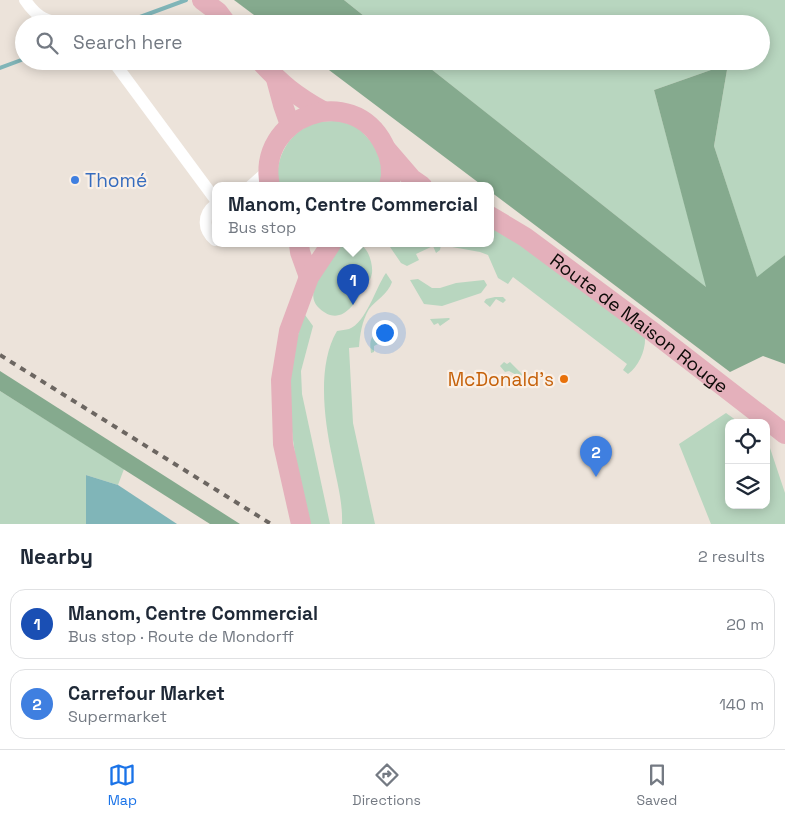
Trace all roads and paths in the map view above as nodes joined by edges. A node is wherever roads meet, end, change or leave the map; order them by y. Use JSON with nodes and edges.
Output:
{"nodes":[{"id":1,"x":25,"y":0,"type":"edge"},
{"id":2,"x":202,"y":0,"type":"edge"},
{"id":3,"x":38,"y":15,"type":"edge"},
{"id":4,"x":220,"y":15,"type":"edge"},
{"id":5,"x":120,"y":70,"type":"edge"},
{"id":6,"x":268,"y":70,"type":"edge"},
{"id":7,"x":276,"y":79,"type":"junction"},
{"id":8,"x":323,"y":111,"type":"junction"},
{"id":9,"x":290,"y":125,"type":"junction"},
{"id":10,"x":387,"y":150,"type":"junction"},
{"id":11,"x":269,"y":178,"type":"edge"},
{"id":12,"x":389,"y":182,"type":"edge"},
{"id":13,"x":416,"y":182,"type":"edge"},
{"id":14,"x":212,"y":194,"type":"edge"},
{"id":15,"x":212,"y":208,"type":"edge"},
{"id":16,"x":494,"y":218,"type":"edge"},
{"id":17,"x":212,"y":236,"type":"edge"},
{"id":18,"x":300,"y":247,"type":"edge"},
{"id":19,"x":329,"y":247,"type":"edge"},
{"id":20,"x":308,"y":277,"type":"junction"},
{"id":21,"x":785,"y":434,"type":"edge"},
{"id":22,"x":301,"y":524,"type":"edge"}],
"edges":[{"from":1,"to":3,"type":"street"},
{"from":2,"to":4,"type":"main road"},
{"from":5,"to":14,"type":"street"},
{"from":6,"to":7,"type":"main road"},
{"from":7,"to":8,"type":"main road"},
{"from":7,"to":9,"type":"main road"},
{"from":8,"to":9,"type":"main road"},
{"from":8,"to":10,"type":"main road"},
{"from":9,"to":11,"type":"main road"},
{"from":10,"to":12,"type":"main road"},
{"from":10,"to":13,"type":"main road"},
{"from":15,"to":17,"type":"street"},
{"from":16,"to":21,"type":"main road","name":"Route de Maison Rouge"},
{"from":18,"to":20,"type":"main road"},
{"from":19,"to":20,"type":"main road"},
{"from":20,"to":22,"type":"main road"}]}
